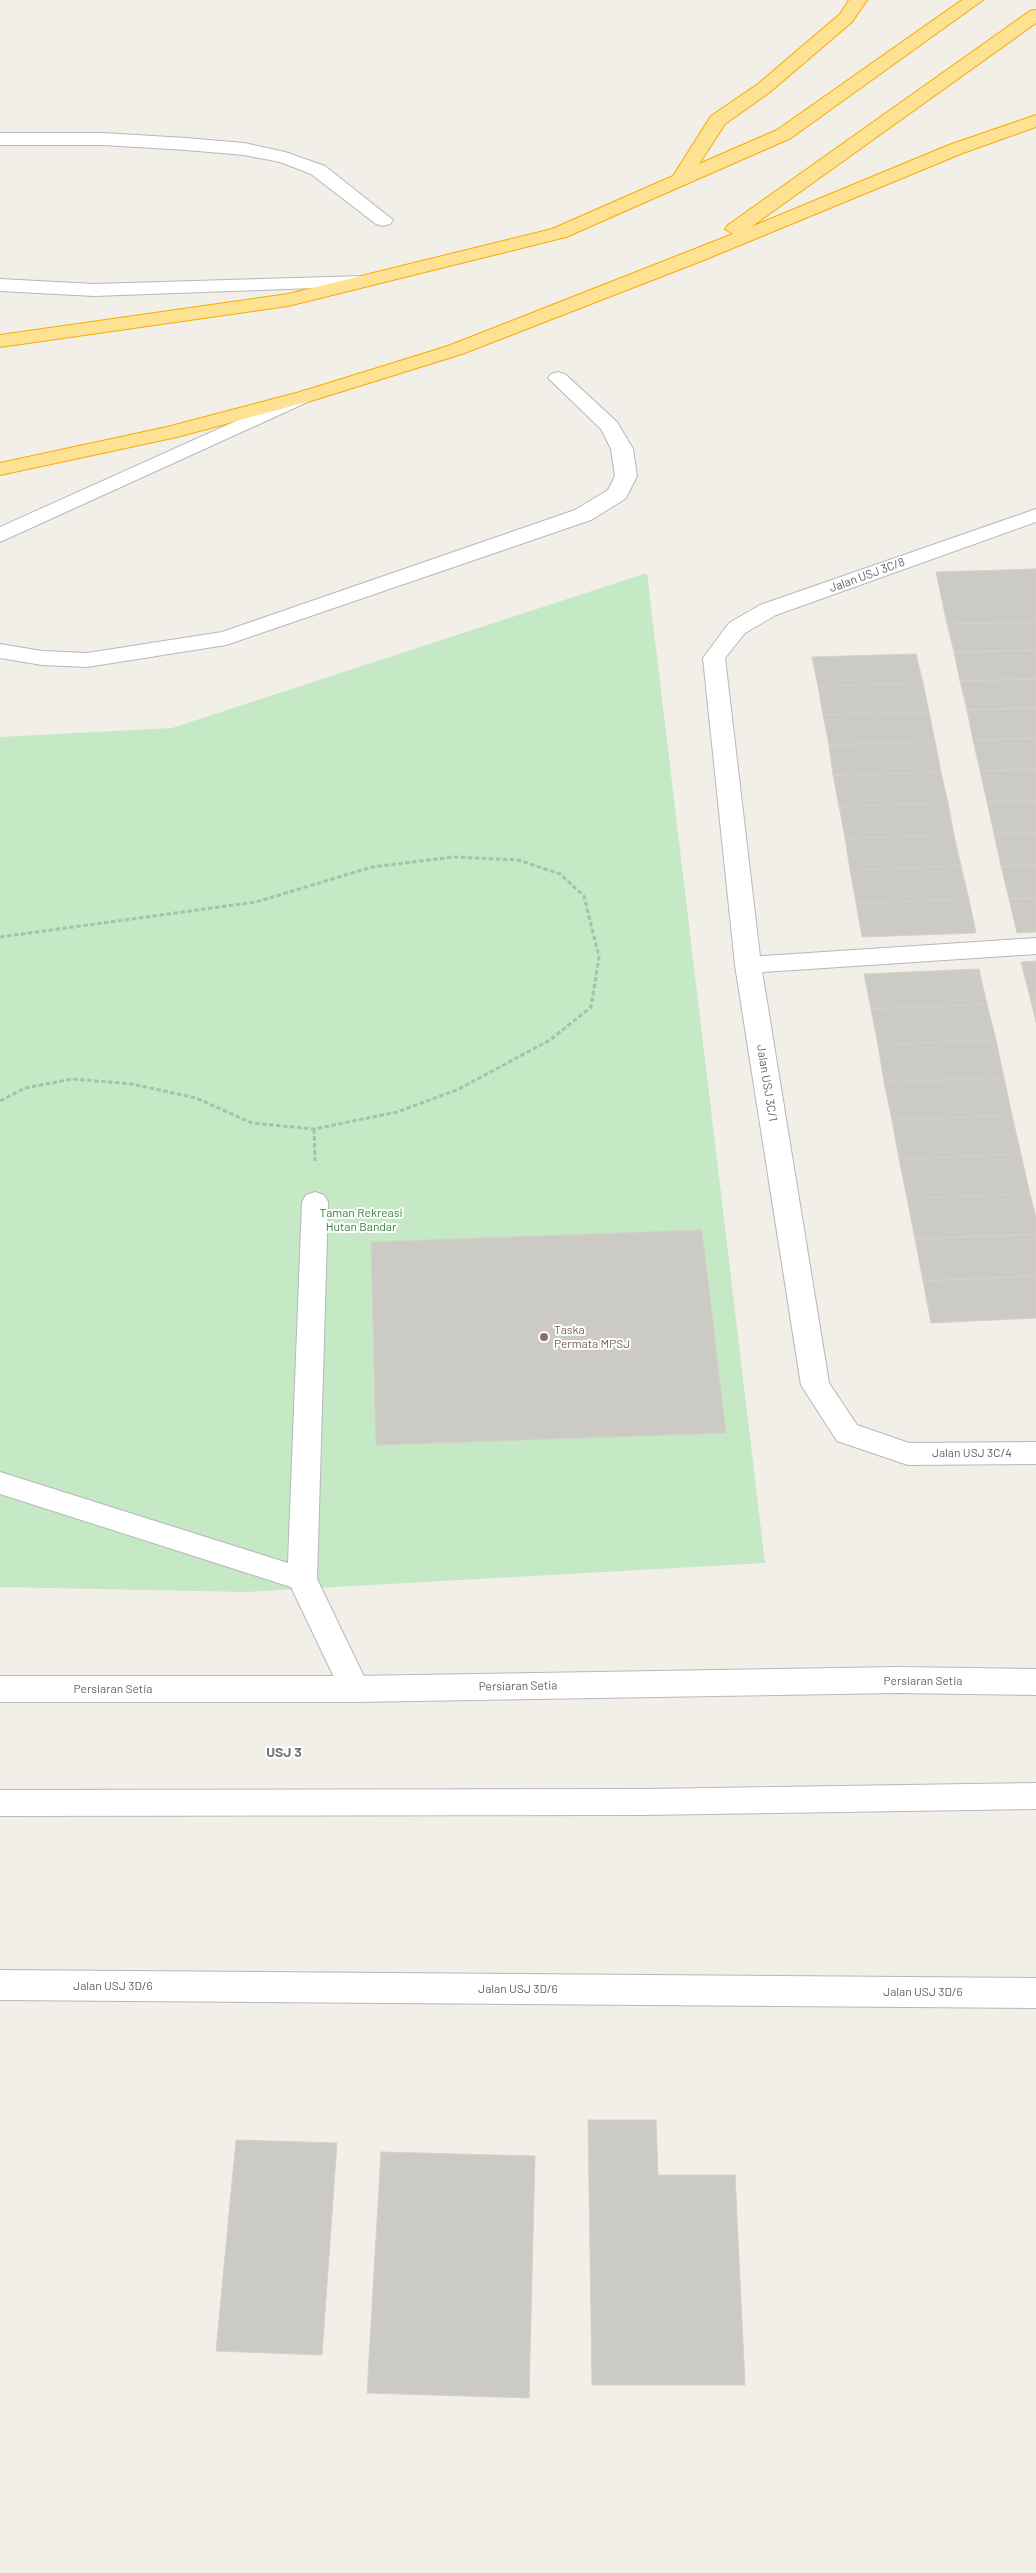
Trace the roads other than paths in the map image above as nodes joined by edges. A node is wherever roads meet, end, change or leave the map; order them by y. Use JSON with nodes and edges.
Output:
{"nodes":[{"id":1,"x":858,"y":0,"type":"edge"},
{"id":2,"x":974,"y":0,"type":"edge"},
{"id":3,"x":1036,"y":15,"type":"edge"},
{"id":4,"x":1036,"y":121,"type":"edge"},
{"id":5,"x":0,"y":138,"type":"edge"},
{"id":6,"x":680,"y":180,"type":"junction"},
{"id":7,"x":383,"y":220,"type":"dead end"},
{"id":8,"x":698,"y":256,"type":"junction"},
{"id":9,"x":362,"y":282,"type":"junction"},
{"id":10,"x":0,"y":285,"type":"edge"},
{"id":11,"x":0,"y":341,"type":"edge"},
{"id":12,"x":558,"y":378,"type":"dead end"},
{"id":13,"x":307,"y":396,"type":"junction"},
{"id":14,"x":0,"y":469,"type":"edge"},
{"id":15,"x":1036,"y":515,"type":"edge"},
{"id":16,"x":0,"y":535,"type":"edge"},
{"id":17,"x":0,"y":638,"type":"edge"},
{"id":18,"x":0,"y":651,"type":"edge"},
{"id":19,"x":42,"y":658,"type":"junction"},
{"id":20,"x":714,"y":658,"type":"joint"},
{"id":21,"x":1036,"y":946,"type":"edge"},
{"id":22,"x":748,"y":965,"type":"junction"},
{"id":23,"x":315,"y":1202,"type":"dead end"},
{"id":24,"x":1036,"y":1453,"type":"edge"},
{"id":25,"x":908,"y":1454,"type":"joint"},
{"id":26,"x":0,"y":1483,"type":"edge"},
{"id":27,"x":302,"y":1579,"type":"junction"},
{"id":28,"x":1036,"y":1682,"type":"edge"},
{"id":29,"x":0,"y":1689,"type":"edge"},
{"id":30,"x":355,"y":1689,"type":"junction"},
{"id":31,"x":1036,"y":1796,"type":"edge"},
{"id":32,"x":0,"y":1804,"type":"edge"},
{"id":33,"x":0,"y":1985,"type":"edge"},
{"id":34,"x":1036,"y":1994,"type":"edge"}],
"edges":[{"from":1,"to":6,"type":"highway"},
{"from":2,"to":6,"type":"highway"},
{"from":3,"to":8,"type":"highway"},
{"from":4,"to":8,"type":"highway"},
{"from":5,"to":7,"type":"street"},
{"from":6,"to":9,"type":"highway"},
{"from":8,"to":13,"type":"highway"},
{"from":9,"to":10,"type":"street"},
{"from":9,"to":11,"type":"highway"},
{"from":12,"to":19,"type":"street"},
{"from":13,"to":14,"type":"highway"},
{"from":13,"to":16,"type":"street"},
{"from":15,"to":20,"type":"street","name":"Jalan USJ 3C/8"},
{"from":17,"to":19,"type":"street"},
{"from":18,"to":19,"type":"street"},
{"from":20,"to":22,"type":"street","name":"Jalan USJ 3C/1"},
{"from":21,"to":22,"type":"street"},
{"from":22,"to":25,"type":"street","name":"Jalan USJ 3C/1"},
{"from":23,"to":27,"type":"street"},
{"from":24,"to":25,"type":"street","name":"Jalan USJ 3C/4"},
{"from":26,"to":27,"type":"street"},
{"from":27,"to":30,"type":"street"},
{"from":28,"to":30,"type":"street","name":"Persiaran Setia"},
{"from":29,"to":30,"type":"street","name":"Persiaran Setia"},
{"from":31,"to":32,"type":"street"},
{"from":33,"to":34,"type":"street","name":"Jalan USJ 3D/6"}]}
